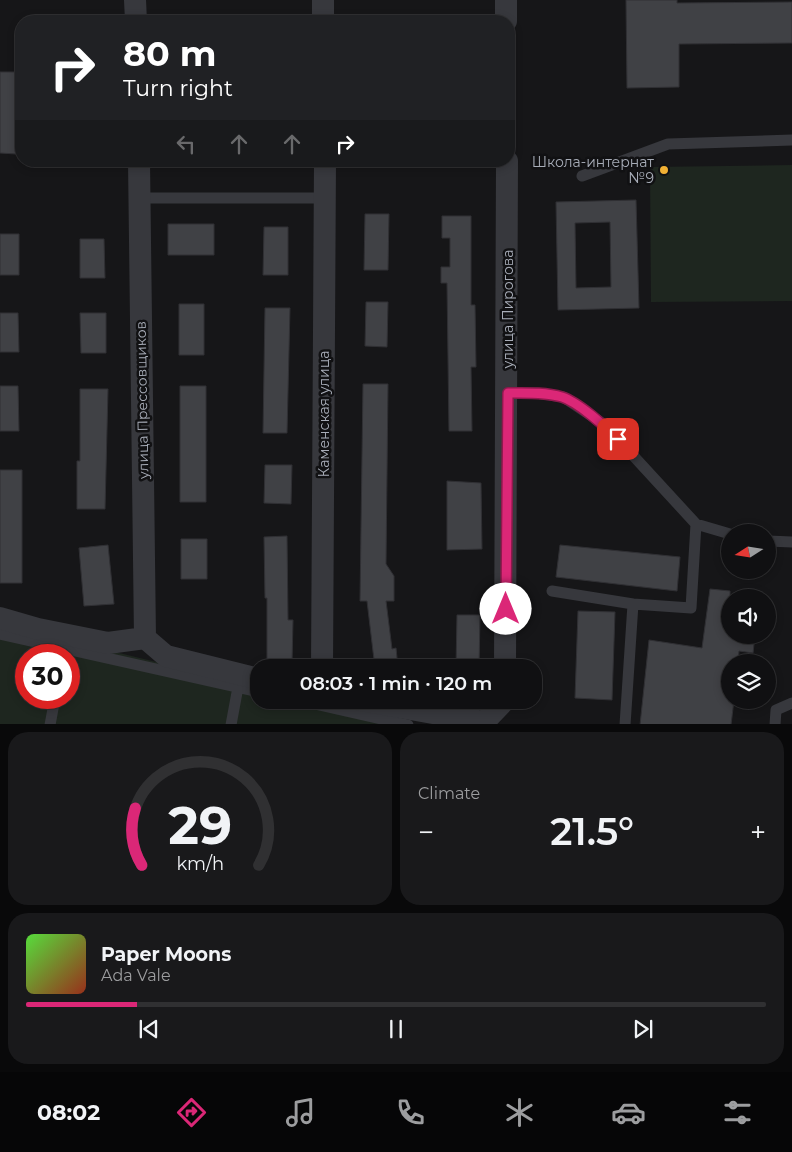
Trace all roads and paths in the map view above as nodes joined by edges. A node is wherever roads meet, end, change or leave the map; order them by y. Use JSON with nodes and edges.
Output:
{"nodes":[{"id":1,"x":135,"y":0,"type":"edge"},
{"id":2,"x":323,"y":0,"type":"edge"},
{"id":3,"x":506,"y":0,"type":"edge"},
{"id":4,"x":136,"y":15,"type":"edge"},
{"id":5,"x":323,"y":15,"type":"edge"},
{"id":6,"x":506,"y":15,"type":"edge"},
{"id":7,"x":792,"y":140,"type":"edge"},
{"id":8,"x":139,"y":167,"type":"edge"},
{"id":9,"x":326,"y":167,"type":"edge"},
{"id":10,"x":507,"y":167,"type":"edge"},
{"id":11,"x":582,"y":176,"type":"dead end"},
{"id":12,"x":140,"y":198,"type":"junction"},
{"id":13,"x":326,"y":198,"type":"junction"},
{"id":14,"x":508,"y":393,"type":"junction"},
{"id":15,"x":696,"y":524,"type":"junction"},
{"id":16,"x":721,"y":531,"type":"edge"},
{"id":17,"x":776,"y":542,"type":"edge"},
{"id":18,"x":792,"y":542,"type":"edge"},
{"id":19,"x":552,"y":592,"type":"dead end"},
{"id":20,"x":633,"y":604,"type":"junction"},
{"id":21,"x":0,"y":618,"type":"edge"},
{"id":22,"x":0,"y":634,"type":"edge"},
{"id":23,"x":145,"y":638,"type":"junction"},
{"id":24,"x":35,"y":644,"type":"edge"},
{"id":25,"x":80,"y":655,"type":"edge"},
{"id":26,"x":322,"y":659,"type":"edge"},
{"id":27,"x":506,"y":659,"type":"edge"},
{"id":28,"x":250,"y":677,"type":"edge"},
{"id":29,"x":238,"y":687,"type":"junction"},
{"id":30,"x":250,"y":690,"type":"edge"},
{"id":31,"x":792,"y":703,"type":"edge"},
{"id":32,"x":53,"y":709,"type":"edge"},
{"id":33,"x":339,"y":709,"type":"edge"},
{"id":34,"x":411,"y":709,"type":"edge"},
{"id":35,"x":496,"y":709,"type":"edge"},
{"id":36,"x":50,"y":724,"type":"edge"},
{"id":37,"x":231,"y":724,"type":"edge"},
{"id":38,"x":408,"y":724,"type":"edge"},
{"id":39,"x":625,"y":724,"type":"edge"},
{"id":40,"x":775,"y":724,"type":"edge"}],
"edges":[{"from":1,"to":4,"type":"street"},
{"from":2,"to":5,"type":"street"},
{"from":3,"to":6,"type":"street"},
{"from":7,"to":11,"type":"lane"},
{"from":8,"to":12,"type":"street","name":"улица Прессовщиков"},
{"from":9,"to":13,"type":"street","name":"Каменская улица"},
{"from":10,"to":14,"type":"street","name":"улица Пирогова"},
{"from":12,"to":13,"type":"lane"},
{"from":12,"to":23,"type":"street","name":"улица Прессовщиков"},
{"from":13,"to":26,"type":"street","name":"Каменская улица"},
{"from":14,"to":15,"type":"lane"},
{"from":14,"to":27,"type":"street","name":"улица Пирогова"},
{"from":15,"to":16,"type":"lane"},
{"from":15,"to":20,"type":"lane"},
{"from":17,"to":18,"type":"lane"},
{"from":19,"to":20,"type":"lane"},
{"from":20,"to":39,"type":"lane"},
{"from":21,"to":23,"type":"street"},
{"from":22,"to":24,"type":"lane"},
{"from":23,"to":28,"type":"street"},
{"from":25,"to":29,"type":"lane"},
{"from":29,"to":30,"type":"lane"},
{"from":29,"to":37,"type":"lane"},
{"from":31,"to":40,"type":"lane"},
{"from":32,"to":36,"type":"lane"},
{"from":33,"to":38,"type":"lane"},
{"from":34,"to":35,"type":"street"}]}
